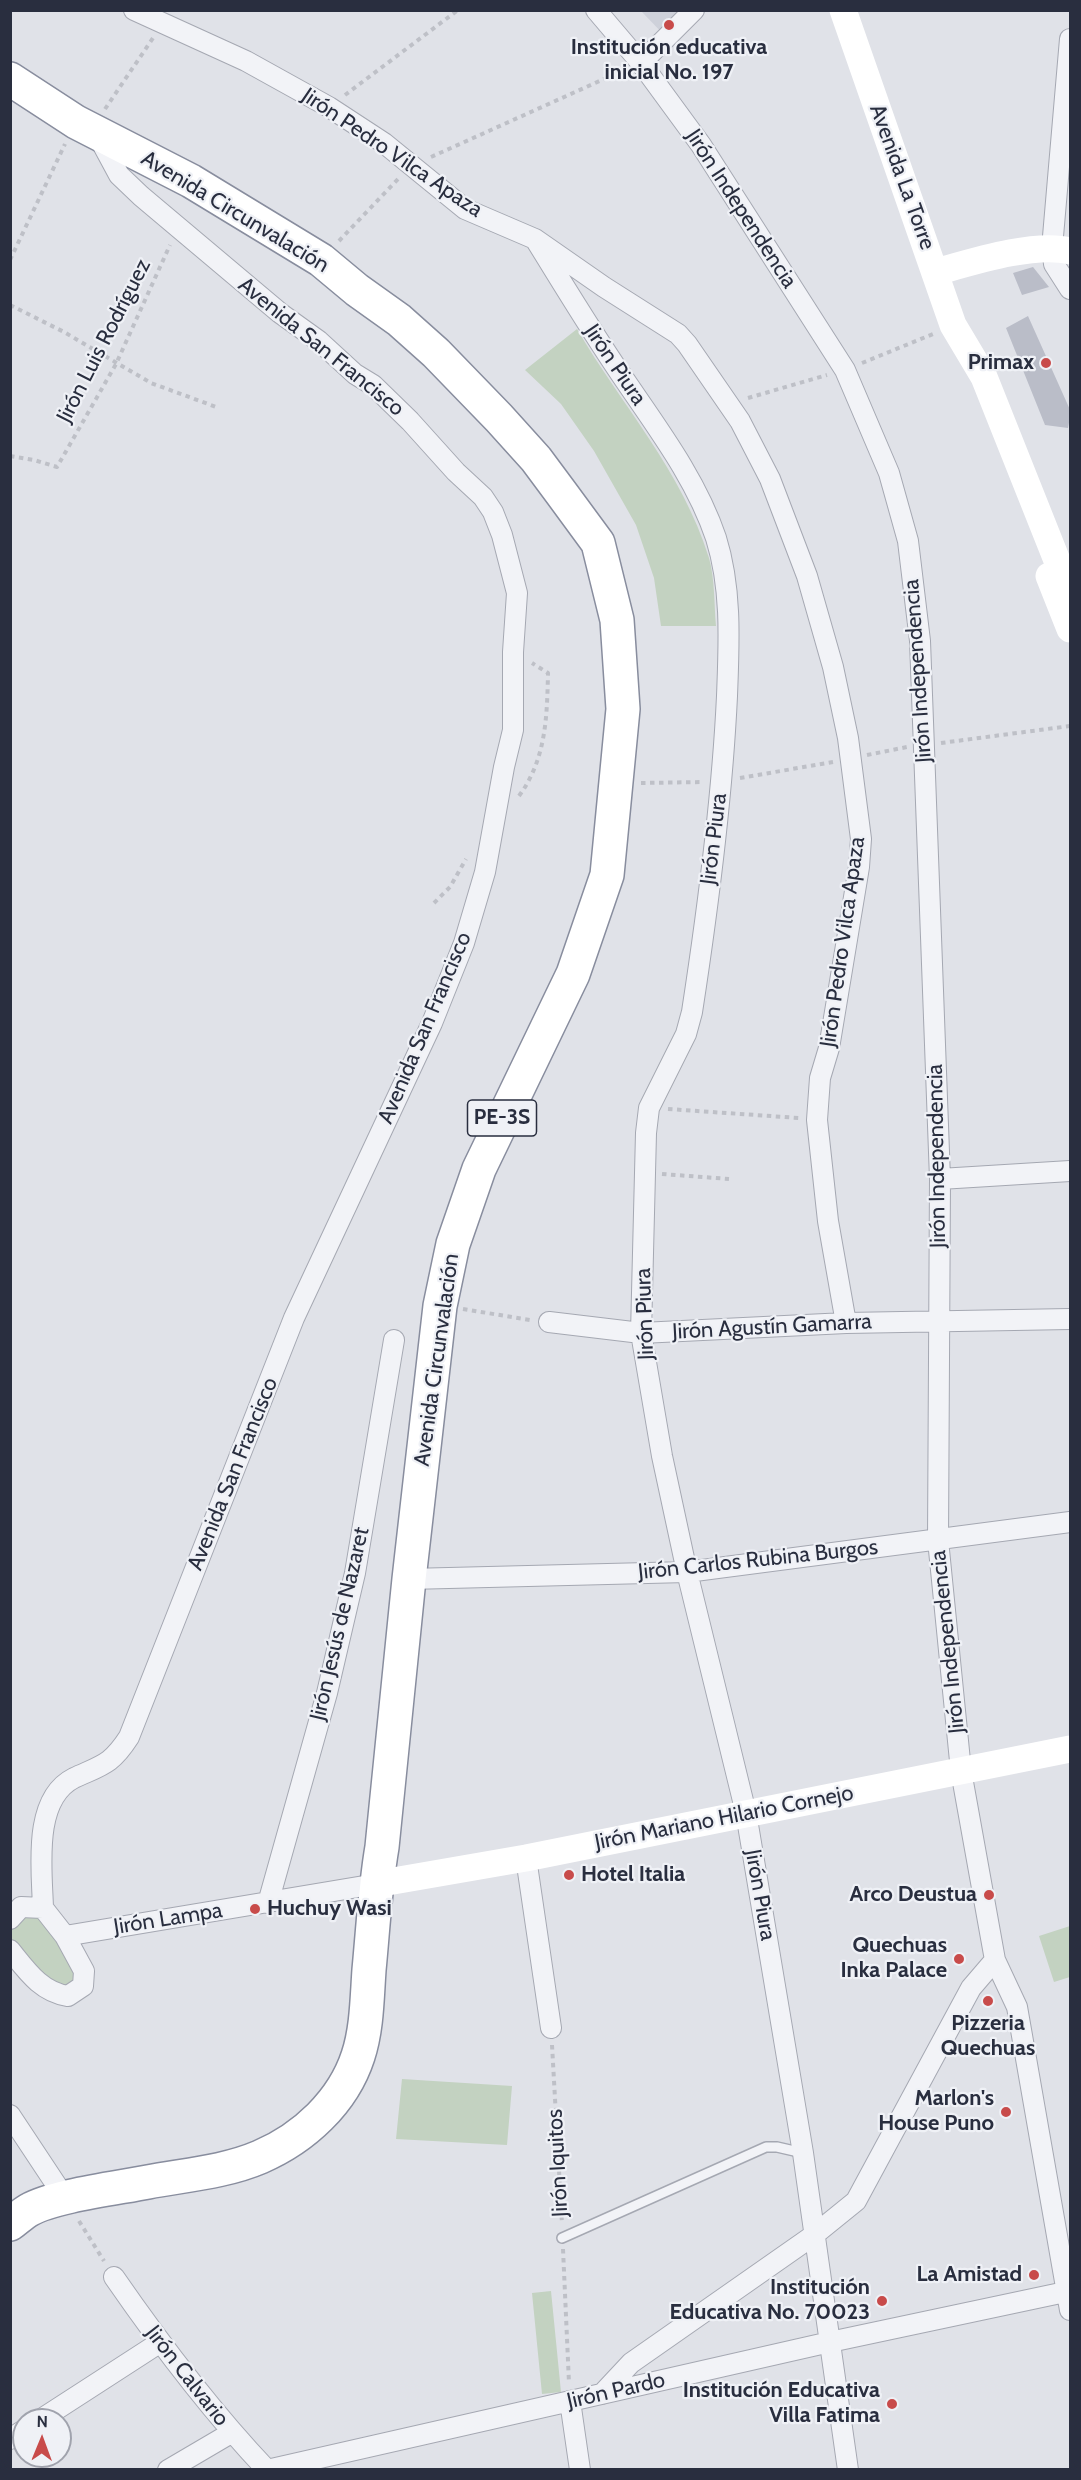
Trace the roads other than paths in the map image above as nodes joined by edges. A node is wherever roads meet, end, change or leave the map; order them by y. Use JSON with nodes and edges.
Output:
{"nodes":[{"id":1,"x":134,"y":10,"type":"edge"},
{"id":2,"x":596,"y":10,"type":"edge"},
{"id":3,"x":694,"y":10,"type":"edge"},
{"id":4,"x":843,"y":10,"type":"edge"},
{"id":5,"x":1071,"y":39,"type":"edge"},
{"id":6,"x":641,"y":63,"type":"junction"},
{"id":7,"x":10,"y":79,"type":"edge"},
{"id":8,"x":1068,"y":103,"type":"edge"},
{"id":9,"x":88,"y":128,"type":"junction"},
{"id":10,"x":535,"y":239,"type":"junction"},
{"id":11,"x":1061,"y":249,"type":"edge"},
{"id":12,"x":936,"y":272,"type":"junction"},
{"id":13,"x":1071,"y":289,"type":"edge"},
{"id":14,"x":962,"y":342,"type":"junction"},
{"id":15,"x":1071,"y":593,"type":"edge"},
{"id":16,"x":1071,"y":628,"type":"edge"},
{"id":17,"x":1071,"y":1171,"type":"edge"},
{"id":18,"x":940,"y":1179,"type":"junction"},
{"id":19,"x":1071,"y":1319,"type":"edge"},
{"id":20,"x":939,"y":1321,"type":"junction"},
{"id":21,"x":549,"y":1322,"type":"road end"},
{"id":22,"x":846,"y":1323,"type":"junction"},
{"id":23,"x":641,"y":1333,"type":"junction"},
{"id":24,"x":394,"y":1340,"type":"dead end"},
{"id":25,"x":1071,"y":1522,"type":"edge"},
{"id":26,"x":938,"y":1540,"type":"junction"},
{"id":27,"x":687,"y":1572,"type":"junction"},
{"id":28,"x":409,"y":1579,"type":"junction"},
{"id":29,"x":1071,"y":1749,"type":"edge"},
{"id":30,"x":960,"y":1771,"type":"junction"},
{"id":31,"x":746,"y":1813,"type":"junction"},
{"id":32,"x":526,"y":1858,"type":"junction"},
{"id":33,"x":376,"y":1884,"type":"junction"},
{"id":34,"x":268,"y":1903,"type":"junction"},
{"id":35,"x":43,"y":1908,"type":"junction"},
{"id":36,"x":10,"y":1918,"type":"edge"},
{"id":37,"x":65,"y":1936,"type":"junction"},
{"id":38,"x":10,"y":1950,"type":"edge"},
{"id":39,"x":995,"y":1960,"type":"junction"},
{"id":40,"x":551,"y":2028,"type":"road end"},
{"id":41,"x":10,"y":2115,"type":"edge"},
{"id":42,"x":803,"y":2153,"type":"junction"},
{"id":43,"x":65,"y":2198,"type":"junction"},
{"id":44,"x":10,"y":2224,"type":"edge"},
{"id":45,"x":814,"y":2235,"type":"junction"},
{"id":46,"x":562,"y":2238,"type":"road end"},
{"id":47,"x":114,"y":2277,"type":"road end"},
{"id":48,"x":1069,"y":2298,"type":"edge"},
{"id":49,"x":830,"y":2342,"type":"junction"},
{"id":50,"x":159,"y":2343,"type":"junction"},
{"id":51,"x":602,"y":2394,"type":"junction"},
{"id":52,"x":570,"y":2401,"type":"junction"},
{"id":53,"x":59,"y":2408,"type":"edge"},
{"id":54,"x":231,"y":2433,"type":"junction"},
{"id":55,"x":168,"y":2469,"type":"edge"},
{"id":56,"x":267,"y":2469,"type":"edge"},
{"id":57,"x":580,"y":2469,"type":"edge"},
{"id":58,"x":848,"y":2469,"type":"edge"}],
"edges":[{"from":1,"to":10,"type":"street","name":"Jirón Pedro Vilca Apaza"},
{"from":2,"to":6,"type":"street","name":"Jirón Independencia"},
{"from":3,"to":6,"type":"street"},
{"from":4,"to":12,"type":"main road","name":"Avenida La Torre"},
{"from":5,"to":8,"type":"street"},
{"from":6,"to":18,"type":"street","name":"Jirón Independencia"},
{"from":7,"to":9,"type":"highway","name":"Avenida Circunvalación","number":"PE-3S"},
{"from":8,"to":11,"type":"street"},
{"from":9,"to":28,"type":"highway","name":"Avenida Circunvalación","number":"PE-3S"},
{"from":9,"to":35,"type":"street","name":"Avenida San Francisco"},
{"from":10,"to":22,"type":"street","name":"Jirón Pedro Vilca Apaza"},
{"from":10,"to":23,"type":"street","name":"Jirón Piura"},
{"from":11,"to":12,"type":"main road"},
{"from":11,"to":13,"type":"street"},
{"from":12,"to":14,"type":"main road","name":"Avenida La Torre"},
{"from":14,"to":15,"type":"main road","name":"Avenida La Torre"},
{"from":14,"to":16,"type":"main road","name":"Avenida La Torre"},
{"from":17,"to":18,"type":"street"},
{"from":18,"to":20,"type":"street","name":"Jirón Independencia"},
{"from":19,"to":20,"type":"street","name":"Jirón Agustín Gamarra"},
{"from":20,"to":22,"type":"street","name":"Jirón Agustín Gamarra"},
{"from":20,"to":26,"type":"street","name":"Jirón Independencia"},
{"from":21,"to":23,"type":"street","name":"Jirón Agustín Gamarra"},
{"from":22,"to":23,"type":"street","name":"Jirón Agustín Gamarra"},
{"from":23,"to":27,"type":"street","name":"Jirón Piura"},
{"from":24,"to":34,"type":"street","name":"Jirón Jesús de Nazaret"},
{"from":25,"to":26,"type":"street","name":"Jirón Carlos Rubina Burgos"},
{"from":26,"to":27,"type":"street","name":"Jirón Carlos Rubina Burgos"},
{"from":26,"to":30,"type":"street","name":"Jirón Independencia"},
{"from":27,"to":28,"type":"street","name":"Jirón Carlos Rubina Burgos"},
{"from":27,"to":31,"type":"street","name":"Jirón Piura"},
{"from":28,"to":33,"type":"highway","name":"Avenida Circunvalación","number":"PE-3S"},
{"from":29,"to":30,"type":"main road","name":"Jirón Mariano Hilario Cornejo"},
{"from":30,"to":31,"type":"main road","name":"Jirón Mariano Hilario Cornejo"},
{"from":30,"to":39,"type":"street","name":"Jirón Independencia"},
{"from":31,"to":32,"type":"main road","name":"Jirón Mariano Hilario Cornejo"},
{"from":31,"to":42,"type":"street","name":"Jirón Piura"},
{"from":32,"to":33,"type":"main road","name":"Jirón Mariano Hilario Cornejo"},
{"from":32,"to":40,"type":"street"},
{"from":33,"to":34,"type":"street","name":"Jirón Lampa"},
{"from":33,"to":43,"type":"highway","name":"Avenida Circunvalación","number":"PE-3S"},
{"from":34,"to":37,"type":"street","name":"Jirón Lampa"},
{"from":35,"to":36,"type":"street"},
{"from":35,"to":37,"type":"street"},
{"from":37,"to":38,"type":"street"},
{"from":39,"to":45,"type":"street"},
{"from":39,"to":48,"type":"street","name":"Jirón Independencia"},
{"from":41,"to":43,"type":"street"},
{"from":42,"to":45,"type":"street","name":"Jirón Piura"},
{"from":42,"to":46,"type":"lane"},
{"from":43,"to":44,"type":"highway","name":"Avenida Circunvalación","number":"PE-3S"},
{"from":45,"to":49,"type":"street","name":"Jirón Piura"},
{"from":45,"to":51,"type":"street"},
{"from":47,"to":50,"type":"street","name":"Jirón Calvario"},
{"from":48,"to":49,"type":"street","name":"Jirón Pardo"},
{"from":49,"to":51,"type":"street","name":"Jirón Pardo"},
{"from":49,"to":58,"type":"street","name":"Jirón Piura"},
{"from":50,"to":53,"type":"street"},
{"from":50,"to":54,"type":"street","name":"Jirón Calvario"},
{"from":51,"to":52,"type":"street","name":"Jirón Pardo"},
{"from":52,"to":56,"type":"street","name":"Jirón Pardo"},
{"from":52,"to":57,"type":"street"},
{"from":54,"to":55,"type":"street"},
{"from":54,"to":56,"type":"street","name":"Jirón Calvario"}]}
